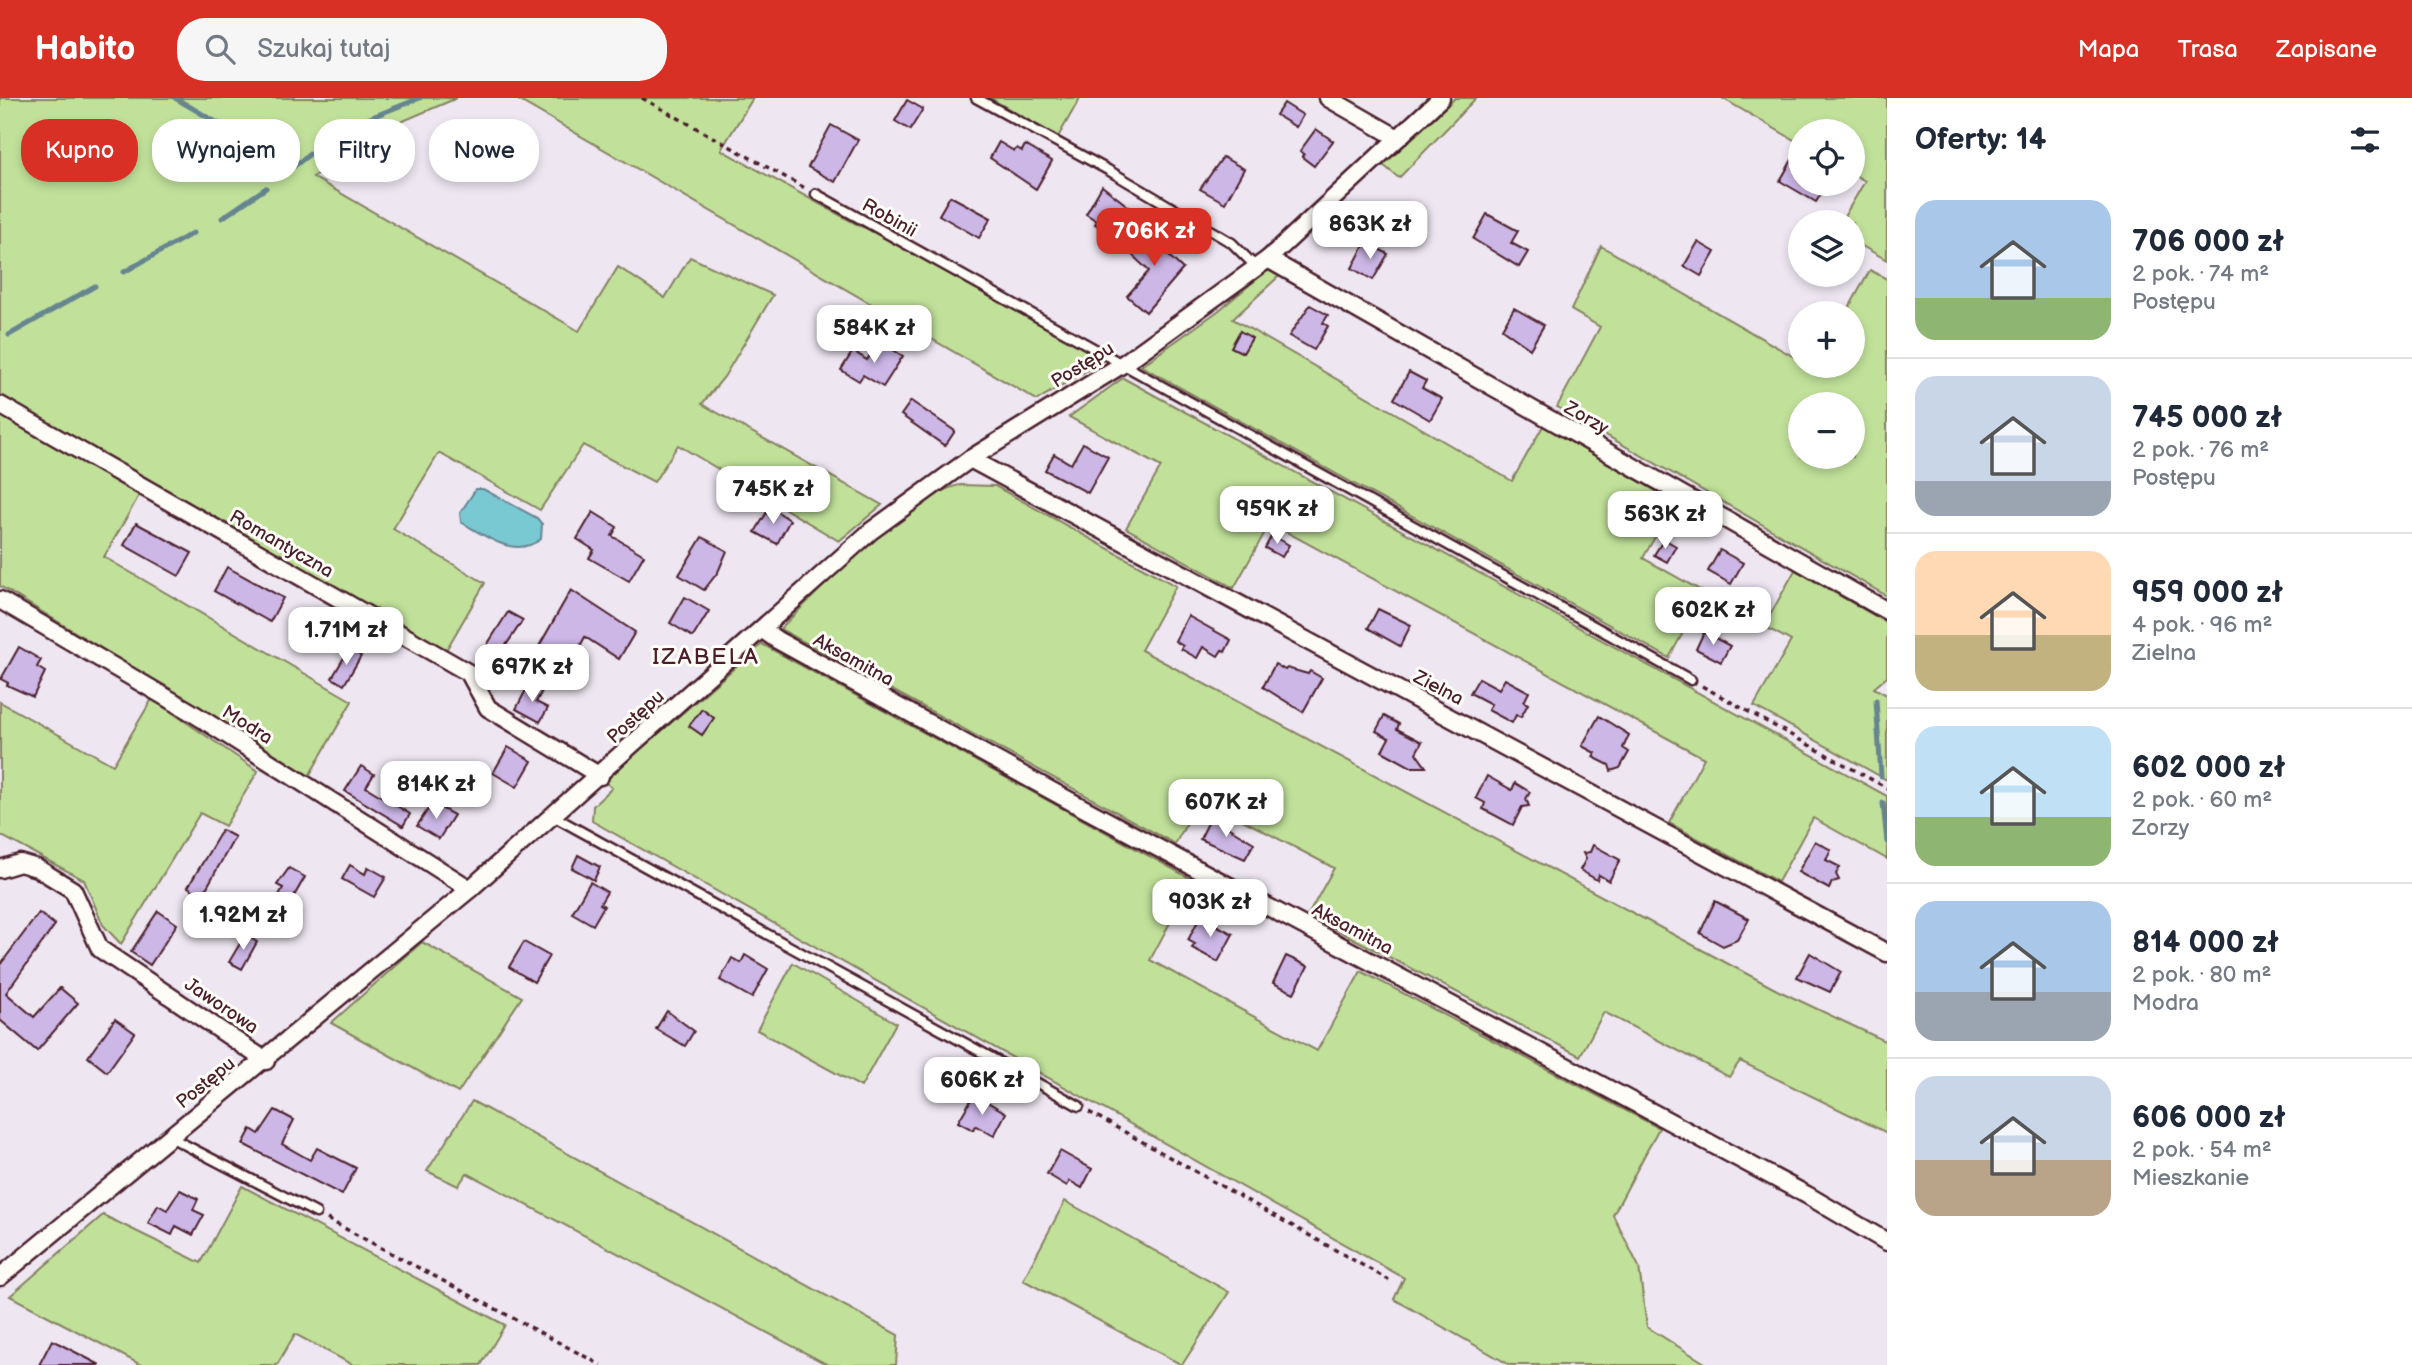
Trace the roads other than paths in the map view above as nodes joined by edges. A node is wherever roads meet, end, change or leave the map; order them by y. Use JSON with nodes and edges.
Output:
{"nodes":[{"id":1,"x":976,"y":98,"type":"edge"},
{"id":2,"x":1328,"y":98,"type":"edge"},
{"id":3,"x":1441,"y":98,"type":"edge"},
{"id":4,"x":1398,"y":138,"type":"junction"},
{"id":5,"x":817,"y":194,"type":"road end"},
{"id":6,"x":1262,"y":263,"type":"junction"},
{"id":7,"x":1123,"y":364,"type":"junction"},
{"id":8,"x":0,"y":405,"type":"edge"},
{"id":9,"x":970,"y":459,"type":"junction"},
{"id":10,"x":0,"y":600,"type":"edge"},
{"id":11,"x":1887,"y":611,"type":"edge"},
{"id":12,"x":763,"y":629,"type":"junction"},
{"id":13,"x":1691,"y":680,"type":"road end"},
{"id":14,"x":600,"y":776,"type":"junction"},
{"id":15,"x":553,"y":816,"type":"junction"},
{"id":16,"x":0,"y":869,"type":"edge"},
{"id":17,"x":470,"y":889,"type":"junction"},
{"id":18,"x":1887,"y":953,"type":"edge"},
{"id":19,"x":265,"y":1061,"type":"junction"},
{"id":20,"x":1079,"y":1106,"type":"road end"},
{"id":21,"x":170,"y":1137,"type":"junction"},
{"id":22,"x":316,"y":1213,"type":"road end"},
{"id":23,"x":1887,"y":1242,"type":"edge"},
{"id":24,"x":0,"y":1277,"type":"edge"}],
"edges":[{"from":1,"to":6,"type":"lane"},
{"from":2,"to":4,"type":"street"},
{"from":3,"to":4,"type":"street","name":"Postępu"},
{"from":4,"to":6,"type":"street","name":"Postępu"},
{"from":5,"to":7,"type":"lane","name":"Robinii"},
{"from":6,"to":7,"type":"street","name":"Postępu"},
{"from":6,"to":11,"type":"street","name":"Zorzy"},
{"from":7,"to":9,"type":"street","name":"Postępu"},
{"from":7,"to":13,"type":"lane","name":"Robinii"},
{"from":8,"to":14,"type":"street","name":"Romantyczna"},
{"from":9,"to":12,"type":"street","name":"Postępu"},
{"from":9,"to":18,"type":"street","name":"Zielna"},
{"from":10,"to":17,"type":"street","name":"Modra"},
{"from":12,"to":14,"type":"street","name":"Postępu"},
{"from":12,"to":23,"type":"street","name":"Aksamitna"},
{"from":14,"to":15,"type":"street","name":"Postępu"},
{"from":15,"to":17,"type":"street","name":"Postępu"},
{"from":15,"to":20,"type":"lane"},
{"from":16,"to":19,"type":"street","name":"Jaworowa"},
{"from":17,"to":19,"type":"street","name":"Postępu"},
{"from":19,"to":21,"type":"street","name":"Postępu"},
{"from":21,"to":22,"type":"lane"},
{"from":21,"to":24,"type":"street","name":"Postępu"}]}
